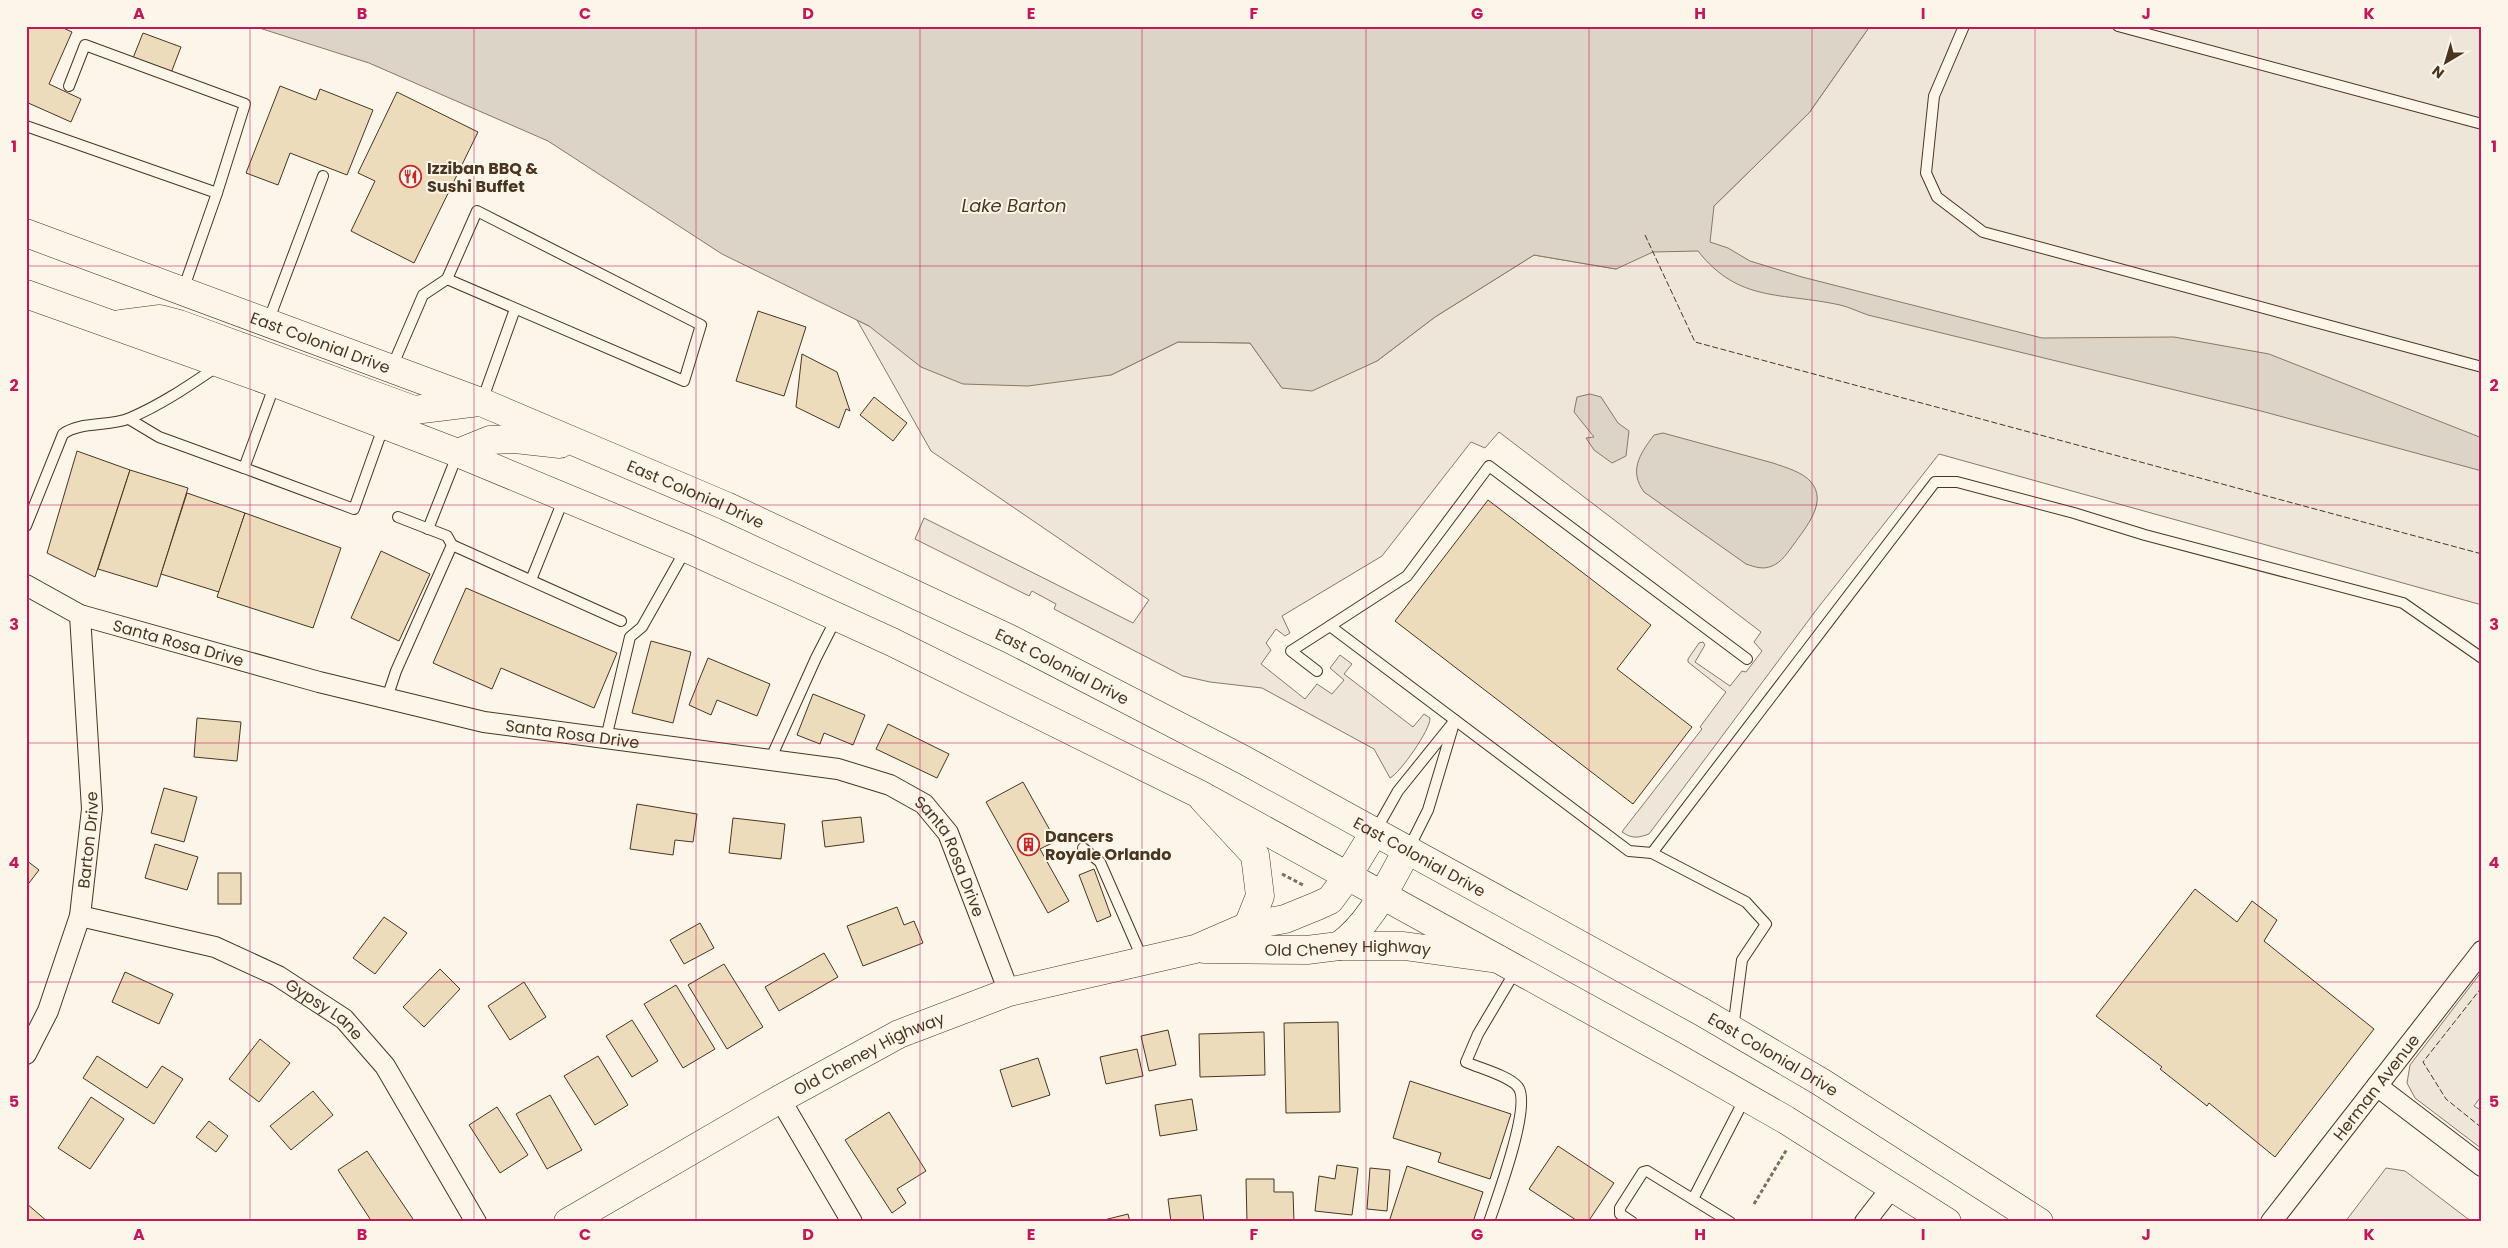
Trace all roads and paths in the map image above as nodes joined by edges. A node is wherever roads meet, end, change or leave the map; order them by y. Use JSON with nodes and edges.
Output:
{"nodes":[{"id":1,"x":1964,"y":26,"type":"edge"},
{"id":2,"x":2118,"y":26,"type":"edge"},
{"id":3,"x":69,"y":86,"type":"dead end"},
{"id":4,"x":2482,"y":124,"type":"edge"},
{"id":5,"x":26,"y":126,"type":"edge"},
{"id":6,"x":324,"y":176,"type":"dead end"},
{"id":7,"x":217,"y":193,"type":"junction"},
{"id":8,"x":26,"y":233,"type":"edge"},
{"id":9,"x":447,"y":279,"type":"junction"},
{"id":10,"x":183,"y":290,"type":"junction"},
{"id":11,"x":26,"y":294,"type":"edge"},
{"id":12,"x":515,"y":310,"type":"junction"},
{"id":13,"x":268,"y":322,"type":"junction"},
{"id":14,"x":114,"y":325,"type":"junction"},
{"id":15,"x":222,"y":364,"type":"junction"},
{"id":16,"x":392,"y":368,"type":"junction"},
{"id":17,"x":2482,"y":368,"type":"edge"},
{"id":18,"x":275,"y":383,"type":"junction"},
{"id":19,"x":482,"y":402,"type":"junction"},
{"id":20,"x":129,"y":419,"type":"junction"},
{"id":21,"x":384,"y":424,"type":"junction"},
{"id":22,"x":589,"y":447,"type":"junction"},
{"id":23,"x":458,"y":453,"type":"junction"},
{"id":24,"x":244,"y":468,"type":"junction"},
{"id":25,"x":565,"y":496,"type":"junction"},
{"id":26,"x":398,"y":517,"type":"dead end"},
{"id":27,"x":26,"y":526,"type":"edge"},
{"id":28,"x":428,"y":529,"type":"junction"},
{"id":29,"x":452,"y":545,"type":"junction"},
{"id":30,"x":686,"y":548,"type":"junction"},
{"id":31,"x":531,"y":580,"type":"junction"},
{"id":32,"x":26,"y":585,"type":"edge"},
{"id":33,"x":80,"y":615,"type":"junction"},
{"id":34,"x":837,"y":616,"type":"junction"},
{"id":35,"x":621,"y":621,"type":"dead end"},
{"id":36,"x":1330,"y":626,"type":"junction"},
{"id":37,"x":2482,"y":658,"type":"edge"},
{"id":38,"x":1747,"y":660,"type":"dead end"},
{"id":39,"x":1317,"y":671,"type":"dead end"},
{"id":40,"x":387,"y":698,"type":"junction"},
{"id":41,"x":1455,"y":720,"type":"junction"},
{"id":42,"x":606,"y":738,"type":"junction"},
{"id":43,"x":770,"y":760,"type":"junction"},
{"id":44,"x":1199,"y":794,"type":"junction"},
{"id":45,"x":1375,"y":831,"type":"junction"},
{"id":46,"x":1083,"y":848,"type":"dead end"},
{"id":47,"x":1408,"y":849,"type":"junction"},
{"id":48,"x":1652,"y":854,"type":"junction"},
{"id":49,"x":1279,"y":873,"type":"dead end"},
{"id":50,"x":1347,"y":877,"type":"junction"},
{"id":51,"x":1310,"y":889,"type":"dead end"},
{"id":52,"x":1381,"y":896,"type":"junction"},
{"id":53,"x":80,"y":916,"type":"junction"},
{"id":54,"x":1248,"y":926,"type":"junction"},
{"id":55,"x":1339,"y":946,"type":"junction"},
{"id":56,"x":1195,"y":949,"type":"junction"},
{"id":57,"x":2482,"y":951,"type":"edge"},
{"id":58,"x":1143,"y":961,"type":"junction"},
{"id":59,"x":1508,"y":964,"type":"junction"},
{"id":60,"x":1009,"y":992,"type":"junction"},
{"id":61,"x":1733,"y":1030,"type":"junction"},
{"id":62,"x":26,"y":1054,"type":"edge"},
{"id":63,"x":2377,"y":1086,"type":"junction"},
{"id":64,"x":1746,"y":1097,"type":"junction"},
{"id":65,"x":780,"y":1099,"type":"junction"},
{"id":66,"x":1787,"y":1149,"type":"dead end"},
{"id":67,"x":2482,"y":1166,"type":"edge"},
{"id":68,"x":1893,"y":1186,"type":"junction"},
{"id":69,"x":1693,"y":1199,"type":"junction"},
{"id":70,"x":1754,"y":1204,"type":"dead end"},
{"id":71,"x":476,"y":1222,"type":"edge"},
{"id":72,"x":568,"y":1222,"type":"edge"},
{"id":73,"x":852,"y":1222,"type":"edge"},
{"id":74,"x":1490,"y":1222,"type":"edge"},
{"id":75,"x":1632,"y":1222,"type":"edge"},
{"id":76,"x":1730,"y":1222,"type":"edge"},
{"id":77,"x":1865,"y":1222,"type":"edge"},
{"id":78,"x":1947,"y":1222,"type":"edge"},
{"id":79,"x":2039,"y":1222,"type":"edge"},
{"id":80,"x":2272,"y":1222,"type":"edge"}],
"edges":[{"from":1,"to":17,"type":"lane"},
{"from":2,"to":4,"type":"lane"},
{"from":3,"to":7,"type":"lane"},
{"from":5,"to":7,"type":"lane"},
{"from":6,"to":13,"type":"lane"},
{"from":7,"to":10,"type":"lane"},
{"from":8,"to":10,"type":"main road","name":"East Colonial Drive"},
{"from":9,"to":12,"type":"lane"},
{"from":9,"to":12,"type":"lane"},
{"from":9,"to":16,"type":"lane"},
{"from":10,"to":13,"type":"main road","name":"East Colonial Drive"},
{"from":11,"to":14,"type":"main road"},
{"from":12,"to":19,"type":"lane"},
{"from":13,"to":16,"type":"main road","name":"East Colonial Drive"},
{"from":14,"to":15,"type":"main road"},
{"from":14,"to":19,"type":"main road"},
{"from":15,"to":18,"type":"main road"},
{"from":15,"to":20,"type":"lane"},
{"from":16,"to":19,"type":"main road","name":"East Colonial Drive"},
{"from":18,"to":21,"type":"main road"},
{"from":18,"to":24,"type":"lane"},
{"from":19,"to":22,"type":"main road","name":"East Colonial Drive"},
{"from":20,"to":24,"type":"lane"},
{"from":20,"to":27,"type":"lane"},
{"from":21,"to":23,"type":"main road"},
{"from":21,"to":24,"type":"lane"},
{"from":22,"to":23,"type":"main road"},
{"from":22,"to":45,"type":"main road","name":"East Colonial Drive"},
{"from":23,"to":25,"type":"main road"},
{"from":23,"to":28,"type":"lane"},
{"from":25,"to":30,"type":"main road"},
{"from":25,"to":31,"type":"lane"},
{"from":26,"to":28,"type":"lane"},
{"from":28,"to":29,"type":"lane"},
{"from":29,"to":31,"type":"lane"},
{"from":29,"to":40,"type":"lane"},
{"from":30,"to":34,"type":"main road"},
{"from":30,"to":42,"type":"lane"},
{"from":31,"to":35,"type":"lane"},
{"from":32,"to":33,"type":"street","name":"Santa Rosa Drive"},
{"from":33,"to":40,"type":"street","name":"Santa Rosa Drive"},
{"from":33,"to":53,"type":"street","name":"Barton Drive"},
{"from":34,"to":43,"type":"lane"},
{"from":34,"to":44,"type":"main road"},
{"from":36,"to":38,"type":"lane"},
{"from":36,"to":39,"type":"lane"},
{"from":36,"to":41,"type":"lane"},
{"from":37,"to":48,"type":"lane"},
{"from":40,"to":42,"type":"street","name":"Santa Rosa Drive"},
{"from":41,"to":45,"type":"lane"},
{"from":41,"to":47,"type":"lane"},
{"from":41,"to":48,"type":"lane"},
{"from":42,"to":43,"type":"street","name":"Santa Rosa Drive"},
{"from":43,"to":60,"type":"street","name":"Santa Rosa Drive"},
{"from":44,"to":50,"type":"main road"},
{"from":44,"to":54,"type":"main road"},
{"from":45,"to":47,"type":"main road","name":"East Colonial Drive"},
{"from":45,"to":50,"type":"main road","name":"Old Cheney Highway"},
{"from":46,"to":58,"type":"lane"},
{"from":47,"to":52,"type":"main road"},
{"from":47,"to":61,"type":"main road","name":"East Colonial Drive"},
{"from":48,"to":61,"type":"lane"},
{"from":49,"to":51,"type":"path"},
{"from":50,"to":52,"type":"main road"},
{"from":50,"to":54,"type":"main road","name":"Old Cheney Highway"},
{"from":52,"to":55,"type":"main road"},
{"from":52,"to":59,"type":"main road"},
{"from":53,"to":62,"type":"street","name":"Barton Drive"},
{"from":53,"to":71,"type":"street","name":"Gypsy Lane"},
{"from":54,"to":56,"type":"main road","name":"Old Cheney Highway"},
{"from":55,"to":56,"type":"main road","name":"Old Cheney Highway"},
{"from":55,"to":59,"type":"main road","name":"Old Cheney Highway"},
{"from":56,"to":58,"type":"main road","name":"Old Cheney Highway"},
{"from":57,"to":63,"type":"street","name":"Herman Avenue"},
{"from":58,"to":60,"type":"main road","name":"Old Cheney Highway"},
{"from":59,"to":64,"type":"main road"},
{"from":59,"to":74,"type":"lane"},
{"from":60,"to":65,"type":"main road","name":"Old Cheney Highway"},
{"from":61,"to":79,"type":"main road","name":"East Colonial Drive"},
{"from":63,"to":67,"type":"street"},
{"from":63,"to":80,"type":"street","name":"Herman Avenue"},
{"from":64,"to":68,"type":"main road"},
{"from":64,"to":69,"type":"lane"},
{"from":65,"to":72,"type":"main road","name":"Old Cheney Highway"},
{"from":65,"to":73,"type":"street"},
{"from":66,"to":70,"type":"path"},
{"from":68,"to":77,"type":"street"},
{"from":68,"to":78,"type":"main road"},
{"from":69,"to":75,"type":"lane"},
{"from":69,"to":76,"type":"lane"}]}
